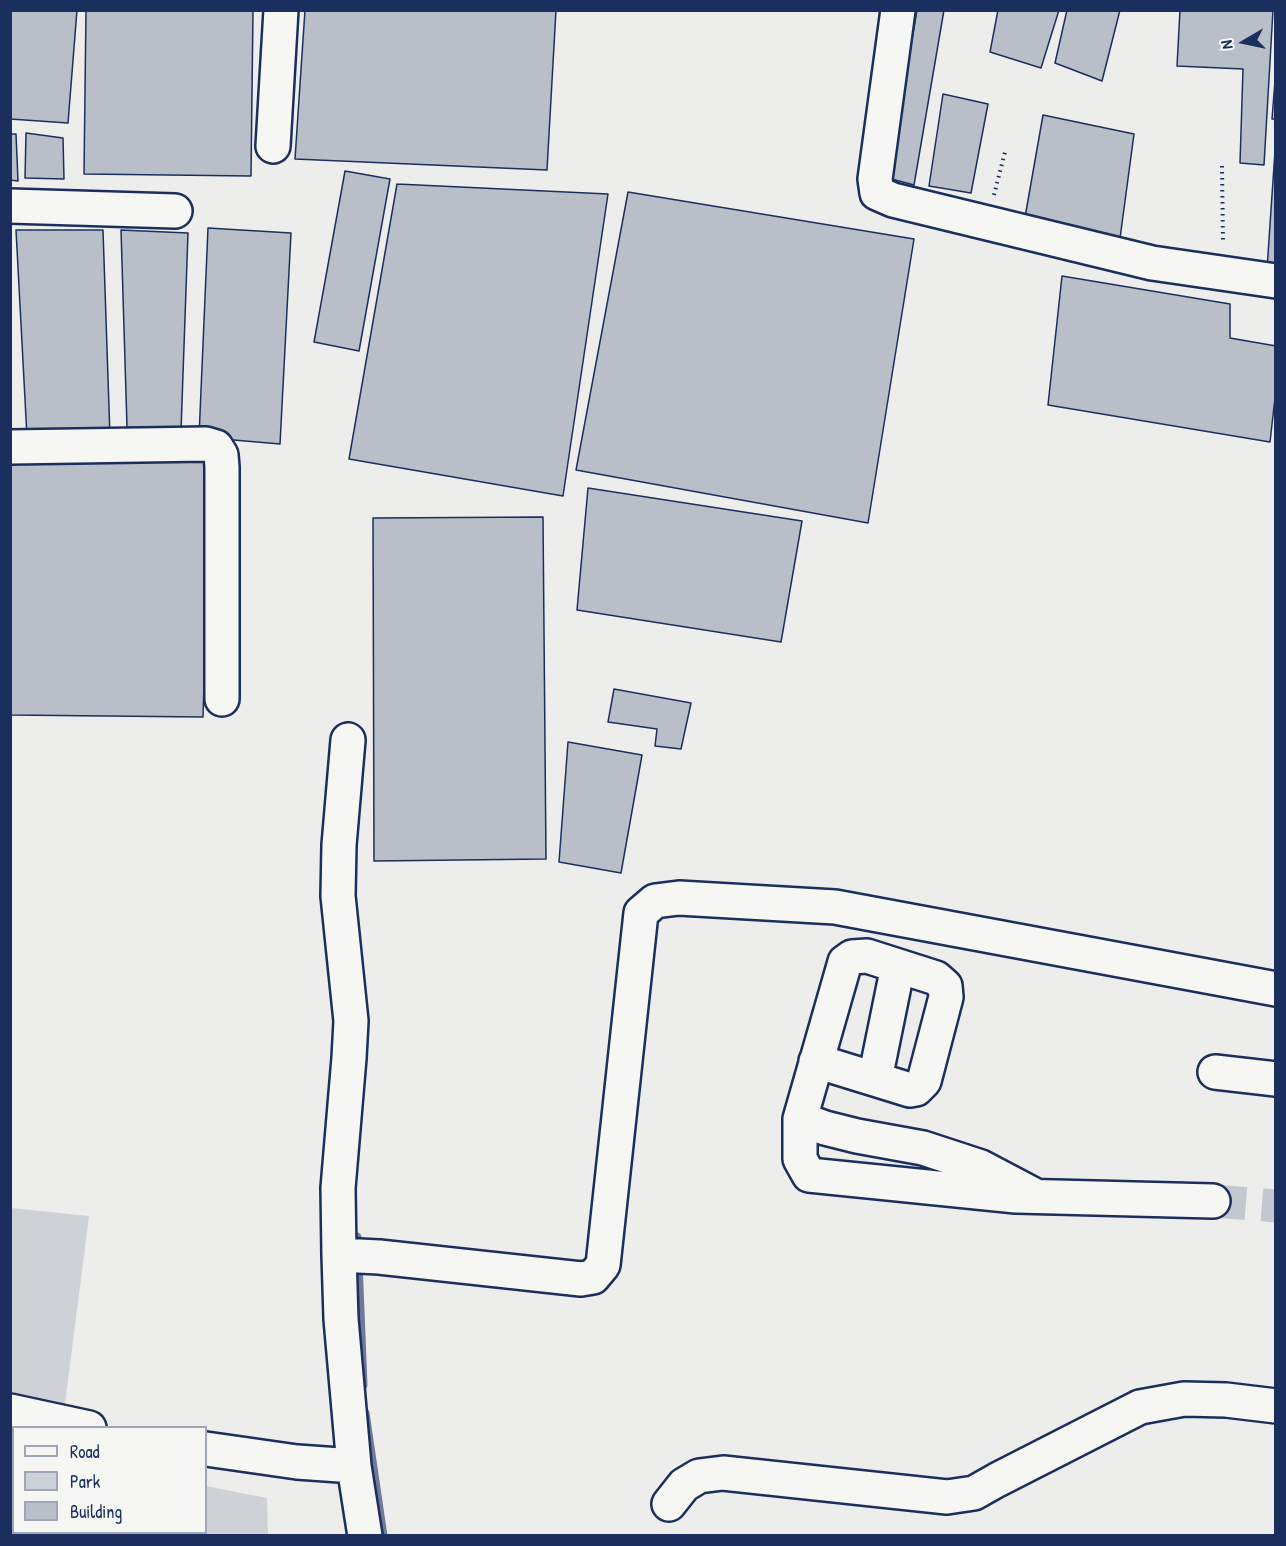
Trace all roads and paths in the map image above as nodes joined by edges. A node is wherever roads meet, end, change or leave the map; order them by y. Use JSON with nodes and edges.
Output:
{"nodes":[{"id":1,"x":281,"y":10,"type":"edge"},
{"id":2,"x":898,"y":10,"type":"edge"},
{"id":3,"x":273,"y":146,"type":"dead end"},
{"id":4,"x":1005,"y":152,"type":"dead end"},
{"id":5,"x":1222,"y":166,"type":"dead end"},
{"id":6,"x":10,"y":206,"type":"edge"},
{"id":7,"x":176,"y":211,"type":"dead end"},
{"id":8,"x":987,"y":223,"type":"junction"},
{"id":9,"x":1224,"y":274,"type":"junction"},
{"id":10,"x":1275,"y":281,"type":"edge"},
{"id":11,"x":10,"y":447,"type":"edge"},
{"id":12,"x":222,"y":699,"type":"dead end"},
{"id":13,"x":348,"y":740,"type":"dead end"},
{"id":14,"x":898,"y":966,"type":"junction"},
{"id":15,"x":1275,"y":989,"type":"edge"},
{"id":16,"x":816,"y":1061,"type":"junction"},
{"id":17,"x":1215,"y":1072,"type":"dead end"},
{"id":18,"x":875,"y":1079,"type":"junction"},
{"id":19,"x":1275,"y":1079,"type":"edge"},
{"id":20,"x":800,"y":1119,"type":"junction"},
{"id":21,"x":1036,"y":1196,"type":"junction"},
{"id":22,"x":1213,"y":1201,"type":"tunnel mouth"},
{"id":23,"x":349,"y":1255,"type":"junction"},
{"id":24,"x":1275,"y":1406,"type":"edge"},
{"id":25,"x":10,"y":1411,"type":"edge"},
{"id":26,"x":79,"y":1426,"type":"edge"},
{"id":27,"x":207,"y":1449,"type":"edge"},
{"id":28,"x":354,"y":1466,"type":"junction"},
{"id":29,"x":669,"y":1504,"type":"dead end"},
{"id":30,"x":365,"y":1536,"type":"edge"}],
"edges":[{"from":1,"to":3,"type":"street"},
{"from":2,"to":8,"type":"street"},
{"from":4,"to":8,"type":"path"},
{"from":5,"to":9,"type":"path"},
{"from":6,"to":7,"type":"street"},
{"from":8,"to":9,"type":"street"},
{"from":9,"to":10,"type":"street"},
{"from":11,"to":12,"type":"street"},
{"from":13,"to":23,"type":"street"},
{"from":14,"to":16,"type":"street"},
{"from":14,"to":18,"type":"street"},
{"from":14,"to":18,"type":"street"},
{"from":15,"to":23,"type":"street"},
{"from":16,"to":18,"type":"street"},
{"from":16,"to":20,"type":"street"},
{"from":17,"to":19,"type":"street"},
{"from":20,"to":21,"type":"street"},
{"from":20,"to":21,"type":"street"},
{"from":21,"to":22,"type":"street"},
{"from":23,"to":28,"type":"street"},
{"from":24,"to":29,"type":"street"},
{"from":25,"to":26,"type":"street"},
{"from":27,"to":28,"type":"street"},
{"from":28,"to":30,"type":"street"}]}
